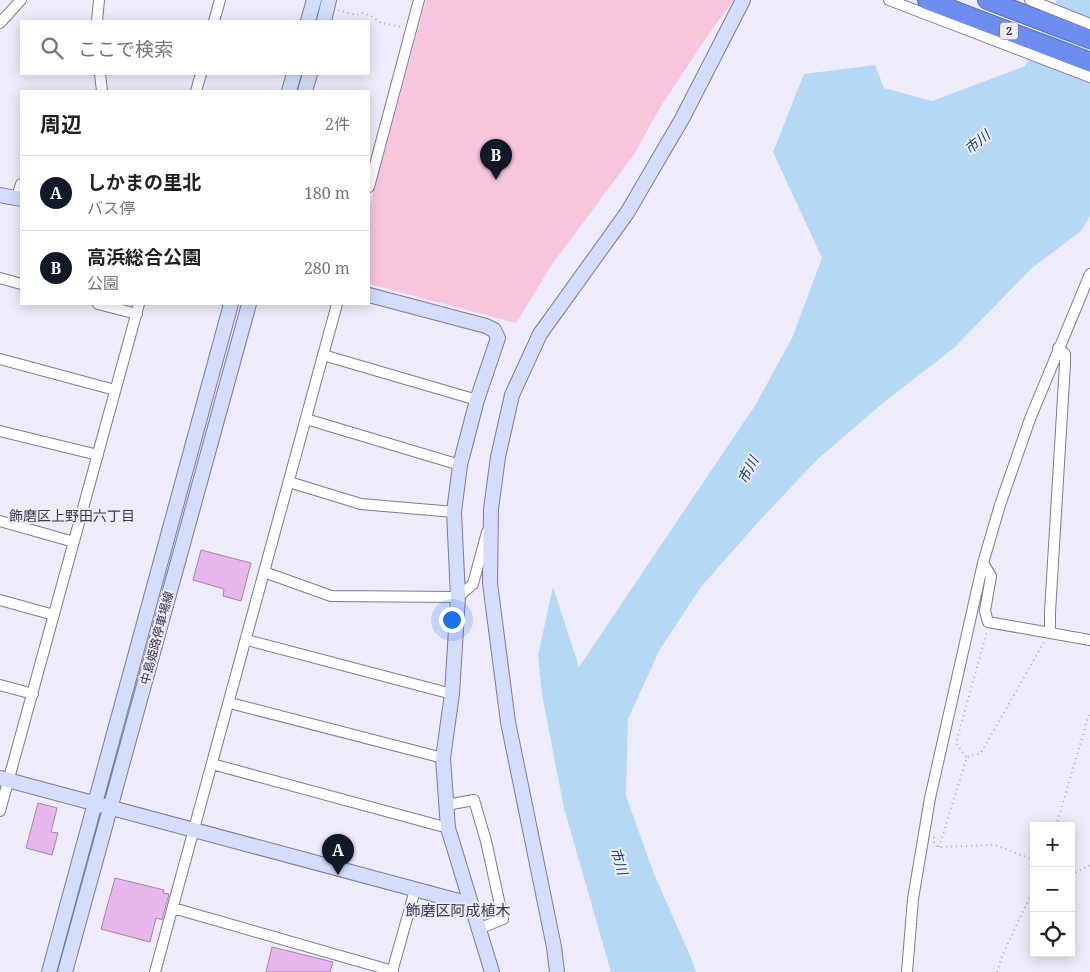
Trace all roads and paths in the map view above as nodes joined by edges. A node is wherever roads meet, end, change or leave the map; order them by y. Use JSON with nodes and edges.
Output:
{"nodes":[{"id":1,"x":22,"y":0,"type":"edge"},
{"id":2,"x":99,"y":0,"type":"edge"},
{"id":3,"x":220,"y":0,"type":"edge"},
{"id":4,"x":314,"y":0,"type":"edge"},
{"id":5,"x":419,"y":0,"type":"edge"},
{"id":6,"x":743,"y":0,"type":"edge"},
{"id":7,"x":889,"y":0,"type":"edge"},
{"id":8,"x":928,"y":0,"type":"edge"},
{"id":9,"x":987,"y":0,"type":"edge"},
{"id":10,"x":1030,"y":0,"type":"edge"},
{"id":11,"x":328,"y":3,"type":"edge"},
{"id":12,"x":1,"y":20,"type":"edge"},
{"id":13,"x":97,"y":20,"type":"edge"},
{"id":14,"x":214,"y":20,"type":"edge"},
{"id":15,"x":308,"y":20,"type":"edge"},
{"id":16,"x":324,"y":20,"type":"edge"},
{"id":17,"x":1090,"y":24,"type":"edge"},
{"id":18,"x":411,"y":30,"type":"junction"},
{"id":19,"x":1090,"y":40,"type":"edge"},
{"id":20,"x":1090,"y":62,"type":"edge"},
{"id":21,"x":100,"y":75,"type":"edge"},
{"id":22,"x":200,"y":75,"type":"edge"},
{"id":23,"x":294,"y":75,"type":"edge"},
{"id":24,"x":310,"y":75,"type":"edge"},
{"id":25,"x":1090,"y":77,"type":"edge"},
{"id":26,"x":102,"y":90,"type":"edge"},
{"id":27,"x":196,"y":90,"type":"edge"},
{"id":28,"x":289,"y":90,"type":"edge"},
{"id":29,"x":305,"y":90,"type":"edge"},
{"id":30,"x":370,"y":183,"type":"edge"},
{"id":31,"x":0,"y":195,"type":"edge"},
{"id":32,"x":19,"y":198,"type":"edge"},
{"id":33,"x":1090,"y":274,"type":"edge"},
{"id":34,"x":0,"y":278,"type":"edge"},
{"id":35,"x":20,"y":284,"type":"edge"},
{"id":36,"x":370,"y":295,"type":"edge"},
{"id":37,"x":106,"y":305,"type":"edge"},
{"id":38,"x":231,"y":305,"type":"edge"},
{"id":39,"x":249,"y":305,"type":"edge"},
{"id":40,"x":337,"y":305,"type":"edge"},
{"id":41,"x":138,"y":309,"type":"edge"},
{"id":42,"x":1058,"y":348,"type":"junction"},
{"id":43,"x":323,"y":355,"type":"junction"},
{"id":44,"x":0,"y":359,"type":"edge"},
{"id":45,"x":115,"y":390,"type":"junction"},
{"id":46,"x":477,"y":400,"type":"junction"},
{"id":47,"x":306,"y":419,"type":"junction"},
{"id":48,"x":0,"y":431,"type":"edge"},
{"id":49,"x":98,"y":455,"type":"junction"},
{"id":50,"x":460,"y":465,"type":"junction"},
{"id":51,"x":289,"y":482,"type":"junction"},
{"id":52,"x":491,"y":509,"type":"junction"},
{"id":53,"x":454,"y":512,"type":"junction"},
{"id":54,"x":0,"y":522,"type":"edge"},
{"id":55,"x":74,"y":542,"type":"junction"},
{"id":56,"x":983,"y":562,"type":"junction"},
{"id":57,"x":264,"y":572,"type":"junction"},
{"id":58,"x":458,"y":597,"type":"junction"},
{"id":59,"x":0,"y":600,"type":"edge"},
{"id":60,"x":54,"y":615,"type":"junction"},
{"id":61,"x":988,"y":622,"type":"junction"},
{"id":62,"x":1050,"y":632,"type":"junction"},
{"id":63,"x":246,"y":640,"type":"junction"},
{"id":64,"x":1090,"y":640,"type":"edge"},
{"id":65,"x":0,"y":686,"type":"edge"},
{"id":66,"x":33,"y":694,"type":"junction"},
{"id":67,"x":452,"y":694,"type":"junction"},
{"id":68,"x":230,"y":702,"type":"junction"},
{"id":69,"x":1090,"y":711,"type":"edge"},
{"id":70,"x":967,"y":757,"type":"junction"},
{"id":71,"x":443,"y":758,"type":"junction"},
{"id":72,"x":212,"y":764,"type":"junction"},
{"id":73,"x":4,"y":779,"type":"edge"},
{"id":74,"x":94,"y":803,"type":"junction"},
{"id":75,"x":446,"y":805,"type":"junction"},
{"id":76,"x":111,"y":807,"type":"junction"},
{"id":77,"x":0,"y":811,"type":"edge"},
{"id":78,"x":1057,"y":822,"type":"edge"},
{"id":79,"x":448,"y":828,"type":"junction"},
{"id":80,"x":194,"y":830,"type":"junction"},
{"id":81,"x":934,"y":834,"type":"dead end"},
{"id":82,"x":939,"y":847,"type":"junction"},
{"id":83,"x":1030,"y":858,"type":"edge"},
{"id":84,"x":1090,"y":865,"type":"edge"},
{"id":85,"x":1075,"y":873,"type":"edge"},
{"id":86,"x":415,"y":890,"type":"junction"},
{"id":87,"x":1030,"y":896,"type":"edge"},
{"id":88,"x":470,"y":904,"type":"junction"},
{"id":89,"x":173,"y":908,"type":"junction"},
{"id":90,"x":478,"y":929,"type":"junction"},
{"id":91,"x":907,"y":970,"type":"edge"},
{"id":92,"x":393,"y":971,"type":"edge"},
{"id":93,"x":49,"y":972,"type":"edge"},
{"id":94,"x":65,"y":972,"type":"edge"},
{"id":95,"x":155,"y":972,"type":"edge"},
{"id":96,"x":492,"y":972,"type":"edge"},
{"id":97,"x":558,"y":972,"type":"edge"},
{"id":98,"x":997,"y":972,"type":"edge"}],
"edges":[{"from":1,"to":12,"type":"street"},
{"from":2,"to":13,"type":"street"},
{"from":3,"to":14,"type":"street"},
{"from":4,"to":15,"type":"street"},
{"from":5,"to":18,"type":"street"},
{"from":6,"to":52,"type":"street"},
{"from":7,"to":25,"type":"street"},
{"from":8,"to":20,"type":"highway","number":"2"},
{"from":9,"to":19,"type":"highway","number":"2"},
{"from":10,"to":17,"type":"street"},
{"from":11,"to":16,"type":"street"},
{"from":11,"to":18,"type":"path"},
{"from":18,"to":30,"type":"street"},
{"from":21,"to":26,"type":"street"},
{"from":22,"to":27,"type":"street"},
{"from":23,"to":28,"type":"street"},
{"from":24,"to":29,"type":"street"},
{"from":31,"to":32,"type":"street"},
{"from":33,"to":42,"type":"street"},
{"from":34,"to":35,"type":"street"},
{"from":36,"to":46,"type":"street"},
{"from":37,"to":41,"type":"street"},
{"from":38,"to":74,"type":"street","name":"中島姫路停車場線"},
{"from":39,"to":76,"type":"street","name":"中島姫路停車場線"},
{"from":40,"to":43,"type":"street"},
{"from":41,"to":45,"type":"street"},
{"from":42,"to":56,"type":"street"},
{"from":42,"to":62,"type":"street"},
{"from":43,"to":46,"type":"street"},
{"from":43,"to":47,"type":"street"},
{"from":44,"to":45,"type":"street"},
{"from":45,"to":49,"type":"street"},
{"from":46,"to":50,"type":"street"},
{"from":47,"to":50,"type":"street"},
{"from":47,"to":51,"type":"street"},
{"from":48,"to":49,"type":"street"},
{"from":49,"to":55,"type":"street"},
{"from":50,"to":53,"type":"street"},
{"from":51,"to":53,"type":"street"},
{"from":51,"to":57,"type":"street"},
{"from":52,"to":58,"type":"street"},
{"from":52,"to":97,"type":"street"},
{"from":53,"to":58,"type":"street"},
{"from":54,"to":55,"type":"street"},
{"from":55,"to":60,"type":"street"},
{"from":56,"to":61,"type":"street"},
{"from":56,"to":91,"type":"street"},
{"from":57,"to":58,"type":"street"},
{"from":57,"to":63,"type":"street"},
{"from":58,"to":67,"type":"street"},
{"from":59,"to":60,"type":"street"},
{"from":60,"to":66,"type":"street"},
{"from":61,"to":62,"type":"street"},
{"from":61,"to":70,"type":"path"},
{"from":62,"to":64,"type":"street"},
{"from":62,"to":70,"type":"path"},
{"from":63,"to":67,"type":"street"},
{"from":63,"to":68,"type":"street"},
{"from":65,"to":66,"type":"street"},
{"from":66,"to":73,"type":"street"},
{"from":67,"to":71,"type":"street"},
{"from":68,"to":71,"type":"street"},
{"from":68,"to":72,"type":"street"},
{"from":69,"to":78,"type":"path"},
{"from":70,"to":82,"type":"path"},
{"from":71,"to":75,"type":"street"},
{"from":72,"to":79,"type":"street"},
{"from":72,"to":80,"type":"street"},
{"from":73,"to":74,"type":"street"},
{"from":73,"to":77,"type":"street"},
{"from":74,"to":76,"type":"street"},
{"from":74,"to":93,"type":"street","name":"中島姫路停車場線"},
{"from":75,"to":79,"type":"street"},
{"from":75,"to":90,"type":"street"},
{"from":76,"to":80,"type":"street"},
{"from":76,"to":94,"type":"street","name":"中島姫路停車場線"},
{"from":79,"to":88,"type":"street"},
{"from":80,"to":86,"type":"street"},
{"from":80,"to":89,"type":"street"},
{"from":81,"to":82,"type":"path"},
{"from":82,"to":83,"type":"path"},
{"from":84,"to":85,"type":"path"},
{"from":86,"to":88,"type":"street"},
{"from":86,"to":92,"type":"street"},
{"from":87,"to":98,"type":"path"},
{"from":88,"to":90,"type":"street"},
{"from":89,"to":92,"type":"street"},
{"from":89,"to":95,"type":"street"},
{"from":90,"to":96,"type":"street"}]}
